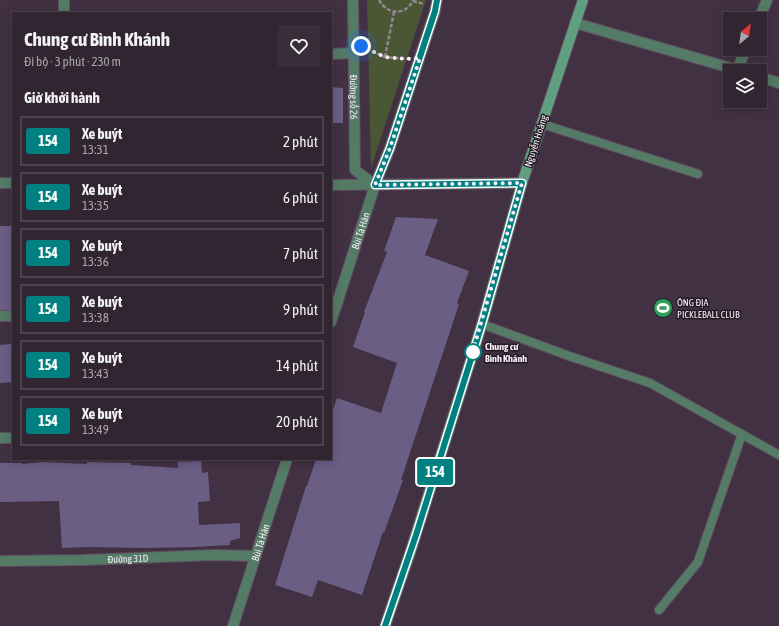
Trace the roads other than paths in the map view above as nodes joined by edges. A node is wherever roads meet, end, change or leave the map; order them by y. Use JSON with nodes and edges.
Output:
{"nodes":[{"id":1,"x":64,"y":0,"type":"edge"},
{"id":2,"x":353,"y":0,"type":"edge"},
{"id":3,"x":437,"y":0,"type":"edge"},
{"id":4,"x":583,"y":0,"type":"edge"},
{"id":5,"x":767,"y":0,"type":"edge"},
{"id":6,"x":64,"y":12,"type":"edge"},
{"id":7,"x":762,"y":12,"type":"edge"},
{"id":8,"x":576,"y":23,"type":"junction"},
{"id":9,"x":354,"y":53,"type":"junction"},
{"id":10,"x":332,"y":54,"type":"edge"},
{"id":11,"x":723,"y":65,"type":"edge"},
{"id":12,"x":767,"y":80,"type":"edge"},
{"id":13,"x":779,"y":84,"type":"edge"},
{"id":14,"x":542,"y":124,"type":"junction"},
{"id":15,"x":698,"y":174,"type":"dead end"},
{"id":16,"x":0,"y":183,"type":"edge"},
{"id":17,"x":12,"y":183,"type":"edge"},
{"id":18,"x":522,"y":183,"type":"junction"},
{"id":19,"x":332,"y":185,"type":"edge"},
{"id":20,"x":375,"y":185,"type":"junction"},
{"id":21,"x":0,"y":316,"type":"edge"},
{"id":22,"x":12,"y":316,"type":"edge"},
{"id":23,"x":332,"y":316,"type":"edge"},
{"id":24,"x":482,"y":324,"type":"junction"},
{"id":25,"x":742,"y":434,"type":"junction"},
{"id":26,"x":0,"y":438,"type":"edge"},
{"id":27,"x":12,"y":438,"type":"edge"},
{"id":28,"x":779,"y":455,"type":"edge"},
{"id":29,"x":287,"y":460,"type":"edge"},
{"id":30,"x":256,"y":556,"type":"junction"},
{"id":31,"x":0,"y":560,"type":"edge"},
{"id":32,"x":659,"y":610,"type":"dead end"},
{"id":33,"x":233,"y":626,"type":"edge"},
{"id":34,"x":385,"y":626,"type":"edge"}],
"edges":[{"from":1,"to":6,"type":"street"},
{"from":2,"to":9,"type":"street","name":"Đường số 26"},
{"from":3,"to":20,"type":"street","name":"Bùi Tá Hán"},
{"from":4,"to":8,"type":"street","name":"Nguyễn Hoàng"},
{"from":5,"to":7,"type":"street"},
{"from":8,"to":11,"type":"street"},
{"from":8,"to":14,"type":"street","name":"Nguyễn Hoàng"},
{"from":9,"to":10,"type":"street"},
{"from":9,"to":20,"type":"street","name":"Đường số 26"},
{"from":12,"to":13,"type":"street"},
{"from":14,"to":15,"type":"lane"},
{"from":14,"to":18,"type":"street","name":"Nguyễn Hoàng"},
{"from":16,"to":17,"type":"street"},
{"from":18,"to":20,"type":"street"},
{"from":18,"to":24,"type":"street","name":"Nguyễn Hoàng"},
{"from":19,"to":20,"type":"street"},
{"from":20,"to":23,"type":"street","name":"Bùi Tá Hán"},
{"from":21,"to":22,"type":"street"},
{"from":24,"to":25,"type":"lane"},
{"from":24,"to":34,"type":"street","name":"Nguyễn Hoàng"},
{"from":25,"to":28,"type":"lane"},
{"from":25,"to":32,"type":"lane"},
{"from":26,"to":27,"type":"street"},
{"from":29,"to":30,"type":"street","name":"Bùi Tá Hán"},
{"from":30,"to":31,"type":"street","name":"Đường 31D"},
{"from":30,"to":33,"type":"street","name":"Bùi Tá Hán"}]}
